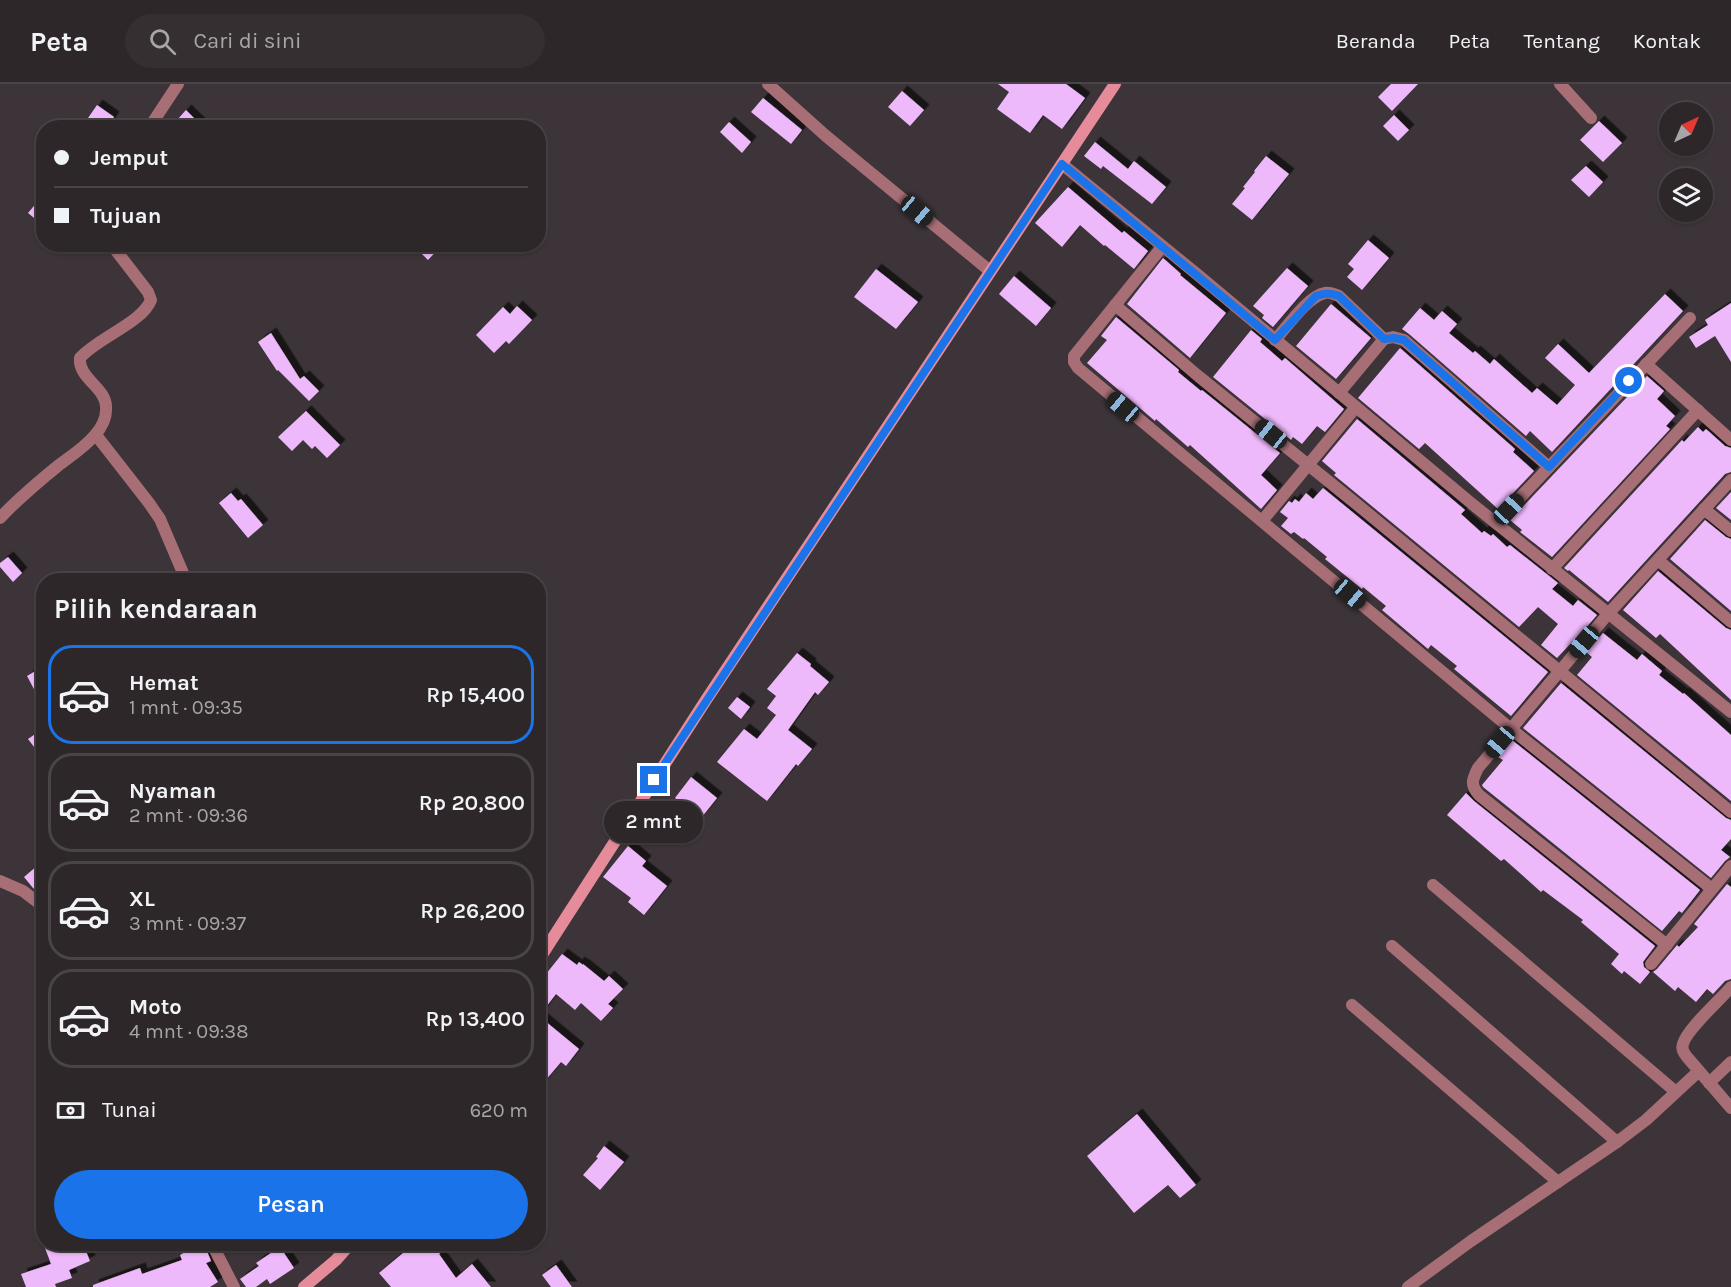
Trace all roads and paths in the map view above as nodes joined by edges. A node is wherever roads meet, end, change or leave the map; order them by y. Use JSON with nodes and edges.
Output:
{"nodes":[{"id":1,"x":178,"y":84,"type":"edge"},
{"id":2,"x":768,"y":84,"type":"edge"},
{"id":3,"x":1115,"y":84,"type":"edge"},
{"id":4,"x":1560,"y":84,"type":"edge"},
{"id":5,"x":1591,"y":118,"type":"dead end"},
{"id":6,"x":154,"y":120,"type":"edge"},
{"id":7,"x":1062,"y":164,"type":"junction"},
{"id":8,"x":1162,"y":247,"type":"junction"},
{"id":9,"x":117,"y":252,"type":"edge"},
{"id":10,"x":990,"y":271,"type":"junction"},
{"id":11,"x":1115,"y":305,"type":"junction"},
{"id":12,"x":1690,"y":318,"type":"dead end"},
{"id":13,"x":1384,"y":339,"type":"junction"},
{"id":14,"x":1275,"y":340,"type":"junction"},
{"id":15,"x":1646,"y":364,"type":"junction"},
{"id":16,"x":1339,"y":393,"type":"junction"},
{"id":17,"x":1356,"y":407,"type":"junction"},
{"id":18,"x":1698,"y":410,"type":"junction"},
{"id":19,"x":96,"y":435,"type":"junction"},
{"id":20,"x":1731,"y":440,"type":"edge"},
{"id":21,"x":1308,"y":464,"type":"junction"},
{"id":22,"x":1549,"y":467,"type":"junction"},
{"id":23,"x":1731,"y":480,"type":"edge"},
{"id":24,"x":1704,"y":509,"type":"junction"},
{"id":25,"x":0,"y":518,"type":"edge"},
{"id":26,"x":1262,"y":521,"type":"junction"},
{"id":27,"x":1496,"y":523,"type":"junction"},
{"id":28,"x":1731,"y":531,"type":"edge"},
{"id":29,"x":1658,"y":560,"type":"junction"},
{"id":30,"x":1552,"y":568,"type":"junction"},
{"id":31,"x":183,"y":573,"type":"edge"},
{"id":32,"x":1608,"y":614,"type":"junction"},
{"id":33,"x":1731,"y":622,"type":"edge"},
{"id":34,"x":1560,"y":671,"type":"junction"},
{"id":35,"x":1731,"y":712,"type":"edge"},
{"id":36,"x":1511,"y":729,"type":"junction"},
{"id":37,"x":1731,"y":812,"type":"edge"},
{"id":38,"x":1731,"y":866,"type":"edge"},
{"id":39,"x":0,"y":881,"type":"edge"},
{"id":40,"x":1433,"y":885,"type":"dead end"},
{"id":41,"x":1712,"y":890,"type":"junction"},
{"id":42,"x":36,"y":901,"type":"edge"},
{"id":43,"x":1667,"y":945,"type":"junction"},
{"id":44,"x":1392,"y":946,"type":"dead end"},
{"id":45,"x":546,"y":949,"type":"edge"},
{"id":46,"x":1652,"y":964,"type":"dead end"},
{"id":47,"x":1731,"y":987,"type":"edge"},
{"id":48,"x":1352,"y":1005,"type":"dead end"},
{"id":49,"x":1731,"y":1062,"type":"edge"},
{"id":50,"x":1699,"y":1071,"type":"junction"},
{"id":51,"x":1709,"y":1083,"type":"junction"},
{"id":52,"x":1676,"y":1092,"type":"junction"},
{"id":53,"x":1731,"y":1108,"type":"edge"},
{"id":54,"x":1617,"y":1142,"type":"junction"},
{"id":55,"x":1558,"y":1182,"type":"junction"},
{"id":56,"x":216,"y":1251,"type":"edge"},
{"id":57,"x":344,"y":1251,"type":"edge"},
{"id":58,"x":234,"y":1287,"type":"edge"},
{"id":59,"x":304,"y":1287,"type":"edge"},
{"id":60,"x":1408,"y":1287,"type":"edge"}],
"edges":[{"from":1,"to":6,"type":"street"},
{"from":2,"to":10,"type":"street"},
{"from":3,"to":7,"type":"main road"},
{"from":4,"to":5,"type":"street"},
{"from":7,"to":8,"type":"street"},
{"from":7,"to":10,"type":"main road"},
{"from":8,"to":11,"type":"street"},
{"from":8,"to":14,"type":"street"},
{"from":9,"to":19,"type":"street"},
{"from":10,"to":45,"type":"main road"},
{"from":11,"to":21,"type":"street"},
{"from":11,"to":26,"type":"street"},
{"from":12,"to":15,"type":"street"},
{"from":13,"to":14,"type":"street"},
{"from":13,"to":16,"type":"street"},
{"from":13,"to":22,"type":"street"},
{"from":14,"to":16,"type":"street"},
{"from":15,"to":18,"type":"street"},
{"from":15,"to":22,"type":"street"},
{"from":16,"to":17,"type":"street"},
{"from":17,"to":21,"type":"street"},
{"from":17,"to":27,"type":"street"},
{"from":18,"to":20,"type":"street"},
{"from":18,"to":30,"type":"street"},
{"from":19,"to":25,"type":"street"},
{"from":19,"to":31,"type":"street"},
{"from":21,"to":26,"type":"street"},
{"from":21,"to":34,"type":"street"},
{"from":22,"to":27,"type":"street"},
{"from":23,"to":24,"type":"street"},
{"from":24,"to":28,"type":"street"},
{"from":24,"to":29,"type":"street"},
{"from":26,"to":36,"type":"street"},
{"from":27,"to":30,"type":"street"},
{"from":29,"to":32,"type":"street"},
{"from":29,"to":33,"type":"street"},
{"from":30,"to":32,"type":"street"},
{"from":32,"to":34,"type":"street"},
{"from":32,"to":35,"type":"street"},
{"from":34,"to":36,"type":"street"},
{"from":34,"to":37,"type":"street"},
{"from":36,"to":41,"type":"street"},
{"from":36,"to":43,"type":"street"},
{"from":38,"to":41,"type":"street"},
{"from":39,"to":42,"type":"street"},
{"from":40,"to":52,"type":"street"},
{"from":41,"to":43,"type":"street"},
{"from":43,"to":46,"type":"street"},
{"from":44,"to":54,"type":"street"},
{"from":47,"to":50,"type":"street"},
{"from":48,"to":55,"type":"street"},
{"from":49,"to":51,"type":"street"},
{"from":50,"to":51,"type":"street"},
{"from":50,"to":52,"type":"street"},
{"from":51,"to":53,"type":"street"},
{"from":52,"to":54,"type":"street"},
{"from":54,"to":55,"type":"street"},
{"from":55,"to":60,"type":"street"},
{"from":56,"to":58,"type":"street"},
{"from":57,"to":59,"type":"main road"}]}
